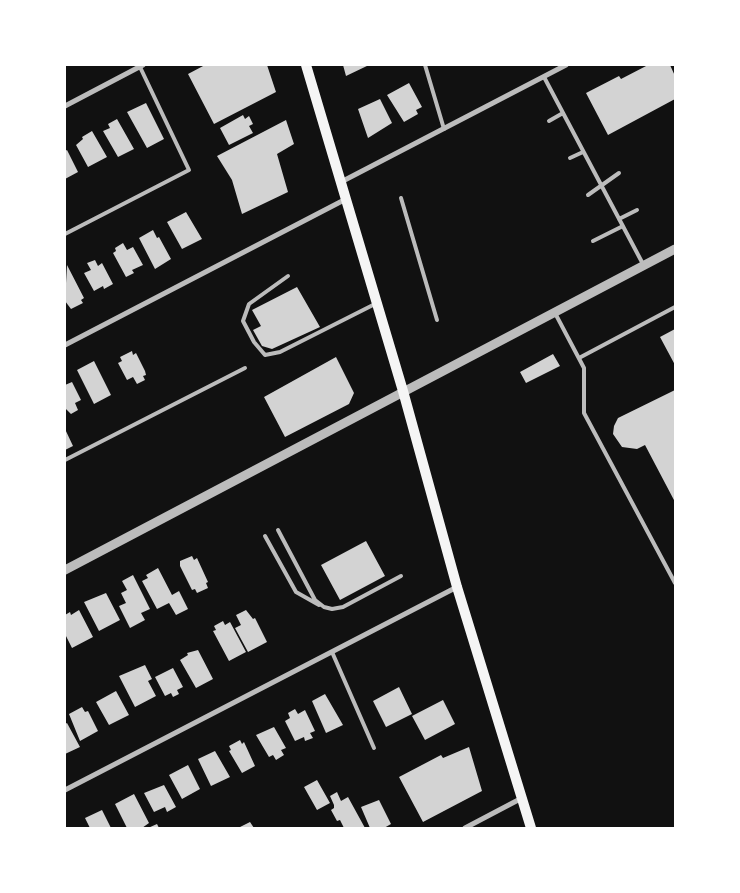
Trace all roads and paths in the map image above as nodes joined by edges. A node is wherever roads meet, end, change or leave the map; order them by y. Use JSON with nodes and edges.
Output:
{"nodes":[{"id":1,"x":306,"y":65,"type":"edge"},
{"id":2,"x":425,"y":65,"type":"edge"},
{"id":3,"x":566,"y":65,"type":"edge"},
{"id":4,"x":142,"y":66,"type":"edge"},
{"id":5,"x":544,"y":77,"type":"junction"},
{"id":6,"x":65,"y":106,"type":"edge"},
{"id":7,"x":563,"y":113,"type":"junction"},
{"id":8,"x":550,"y":121,"type":"dead end"},
{"id":9,"x":444,"y":128,"type":"junction"},
{"id":10,"x":583,"y":152,"type":"junction"},
{"id":11,"x":570,"y":158,"type":"dead end"},
{"id":12,"x":619,"y":173,"type":"dead end"},
{"id":13,"x":341,"y":182,"type":"junction"},
{"id":14,"x":601,"y":185,"type":"junction"},
{"id":15,"x":588,"y":195,"type":"dead end"},
{"id":16,"x":401,"y":198,"type":"dead end"},
{"id":17,"x":346,"y":199,"type":"junction"},
{"id":18,"x":637,"y":210,"type":"dead end"},
{"id":19,"x":619,"y":219,"type":"junction"},
{"id":20,"x":622,"y":226,"type":"junction"},
{"id":21,"x":65,"y":234,"type":"edge"},
{"id":22,"x":593,"y":242,"type":"dead end"},
{"id":23,"x":675,"y":249,"type":"edge"},
{"id":24,"x":644,"y":266,"type":"junction"},
{"id":25,"x":288,"y":276,"type":"dead end"},
{"id":26,"x":377,"y":303,"type":"junction"},
{"id":27,"x":675,"y":307,"type":"edge"},
{"id":28,"x":555,"y":312,"type":"junction"},
{"id":29,"x":437,"y":320,"type":"dead end"},
{"id":30,"x":65,"y":344,"type":"edge"},
{"id":31,"x":579,"y":358,"type":"junction"},
{"id":32,"x":245,"y":368,"type":"dead end"},
{"id":33,"x":404,"y":391,"type":"junction"},
{"id":34,"x":65,"y":460,"type":"edge"},
{"id":35,"x":278,"y":530,"type":"dead end"},
{"id":36,"x":266,"y":536,"type":"dead end"},
{"id":37,"x":65,"y":570,"type":"edge"},
{"id":38,"x":401,"y":576,"type":"dead end"},
{"id":39,"x":675,"y":583,"type":"edge"},
{"id":40,"x":457,"y":588,"type":"junction"},
{"id":41,"x":320,"y":605,"type":"junction"},
{"id":42,"x":332,"y":652,"type":"junction"},
{"id":43,"x":374,"y":748,"type":"dead end"},
{"id":44,"x":65,"y":790,"type":"edge"},
{"id":45,"x":522,"y":798,"type":"junction"},
{"id":46,"x":465,"y":828,"type":"edge"},
{"id":47,"x":531,"y":828,"type":"edge"}],
"edges":[{"from":1,"to":13,"type":"main road"},
{"from":2,"to":9,"type":"lane"},
{"from":3,"to":5,"type":"street"},
{"from":4,"to":6,"type":"street"},
{"from":4,"to":21,"type":"lane"},
{"from":5,"to":7,"type":"lane"},
{"from":5,"to":9,"type":"street"},
{"from":7,"to":8,"type":"lane"},
{"from":7,"to":10,"type":"lane"},
{"from":9,"to":13,"type":"street"},
{"from":10,"to":11,"type":"lane"},
{"from":10,"to":14,"type":"lane"},
{"from":12,"to":14,"type":"lane"},
{"from":13,"to":17,"type":"main road"},
{"from":14,"to":15,"type":"lane"},
{"from":14,"to":19,"type":"lane"},
{"from":16,"to":29,"type":"lane"},
{"from":17,"to":26,"type":"main road"},
{"from":17,"to":30,"type":"street"},
{"from":18,"to":19,"type":"lane"},
{"from":19,"to":20,"type":"lane"},
{"from":20,"to":22,"type":"lane"},
{"from":20,"to":24,"type":"lane"},
{"from":23,"to":24,"type":"street"},
{"from":24,"to":28,"type":"street"},
{"from":25,"to":26,"type":"lane"},
{"from":26,"to":33,"type":"main road"},
{"from":27,"to":31,"type":"lane"},
{"from":28,"to":31,"type":"lane"},
{"from":28,"to":33,"type":"street"},
{"from":31,"to":39,"type":"lane"},
{"from":32,"to":34,"type":"lane"},
{"from":33,"to":37,"type":"street"},
{"from":33,"to":40,"type":"main road"},
{"from":35,"to":41,"type":"lane"},
{"from":36,"to":41,"type":"lane"},
{"from":38,"to":41,"type":"lane"},
{"from":40,"to":42,"type":"street"},
{"from":40,"to":45,"type":"main road"},
{"from":42,"to":43,"type":"lane"},
{"from":42,"to":44,"type":"street"},
{"from":45,"to":46,"type":"street"},
{"from":45,"to":47,"type":"main road"}]}
